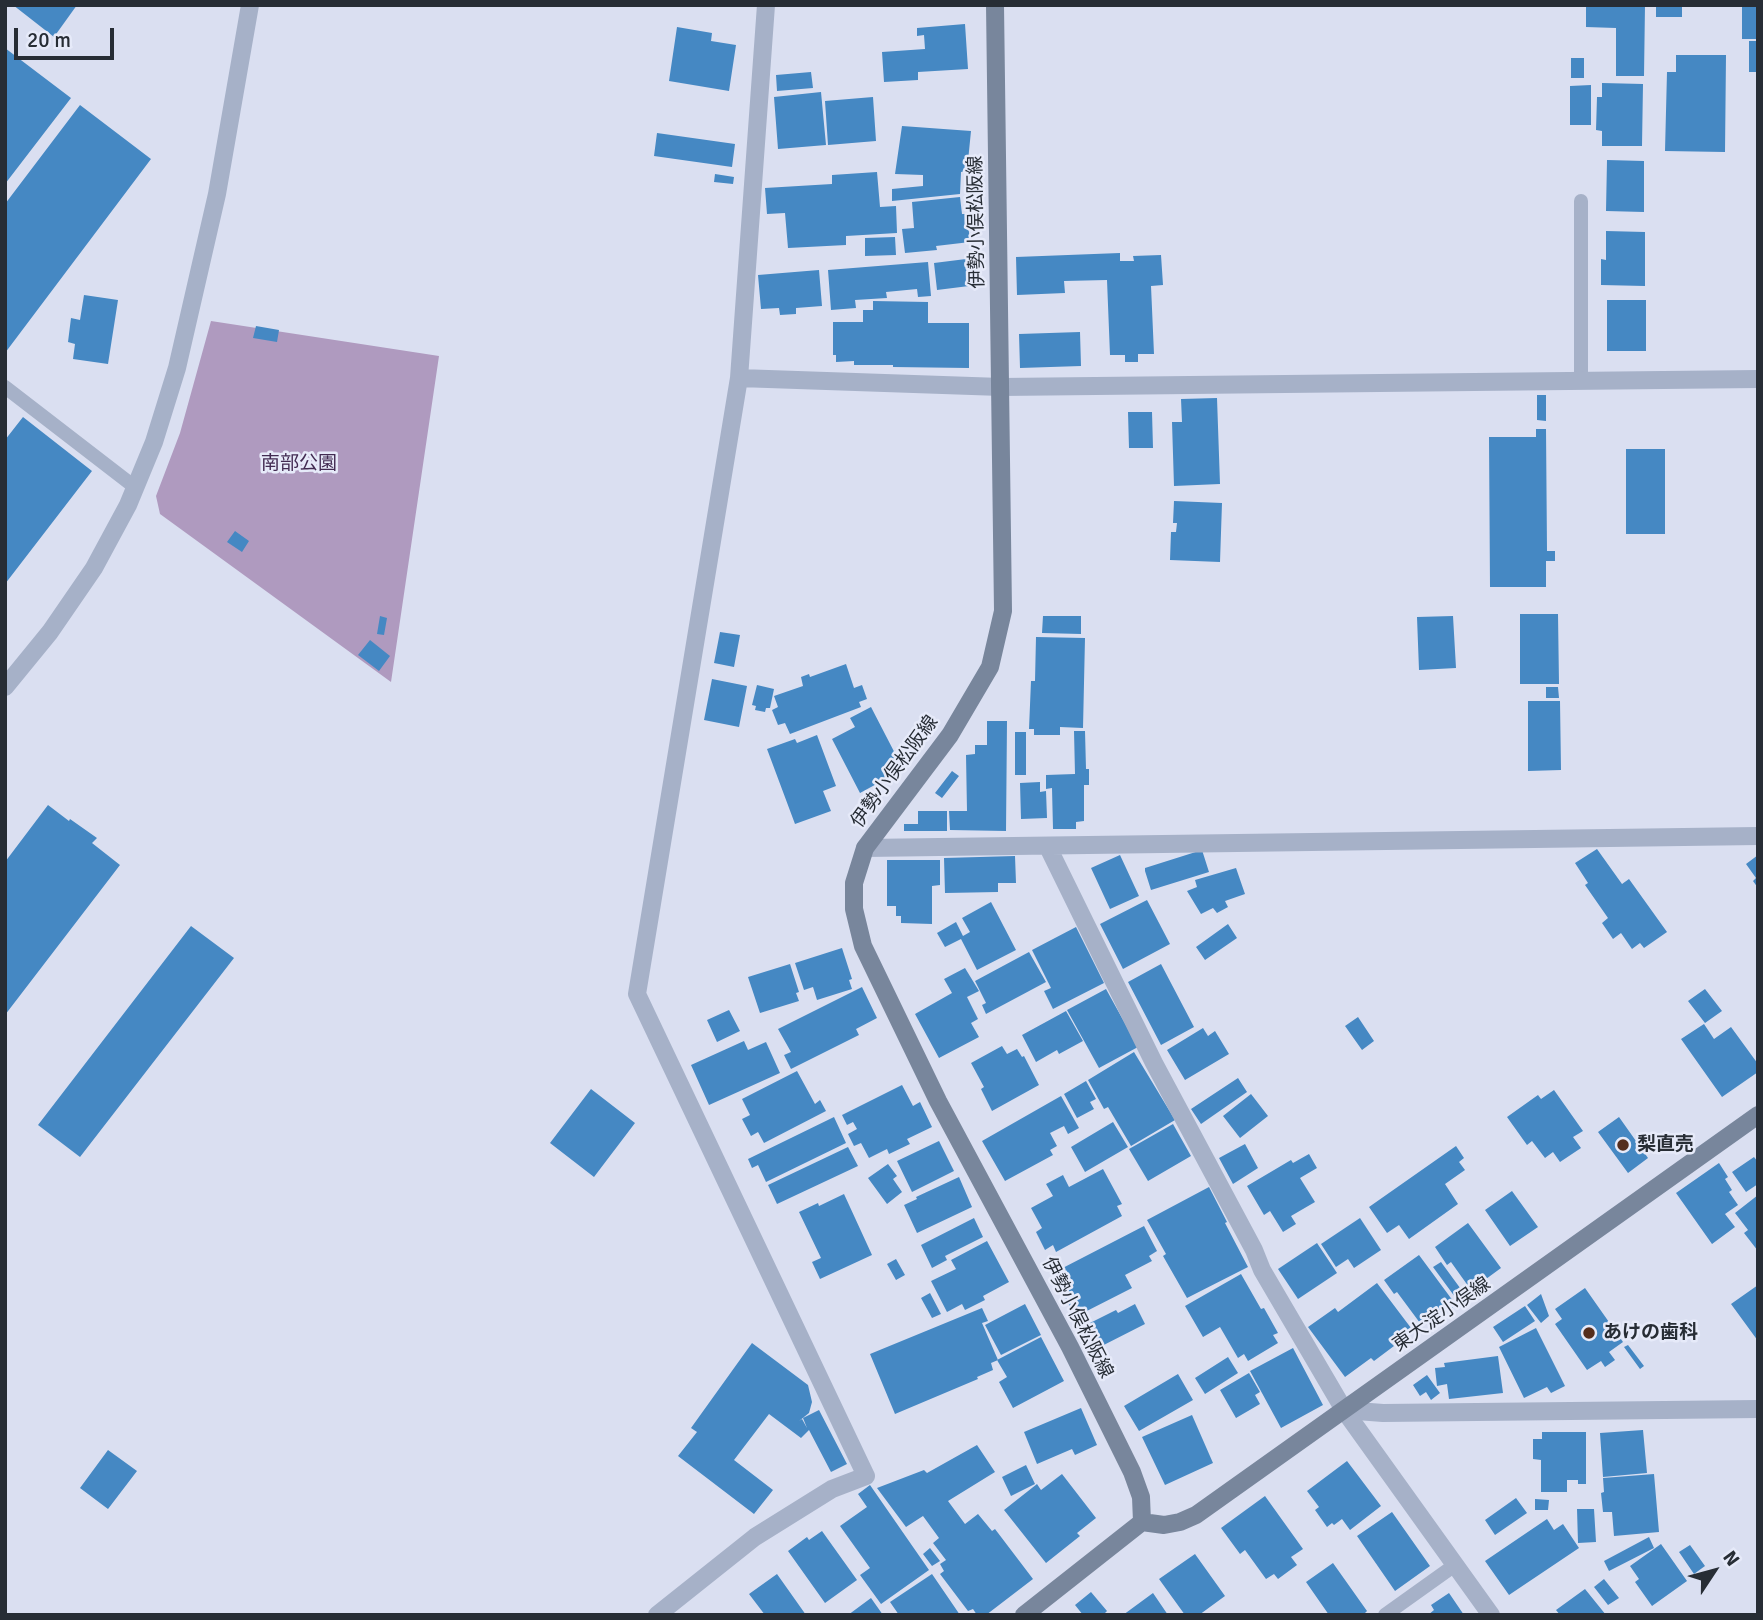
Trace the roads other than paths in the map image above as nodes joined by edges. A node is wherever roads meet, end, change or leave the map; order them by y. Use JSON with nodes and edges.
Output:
{"nodes":[{"id":1,"x":250,"y":5,"type":"edge"},
{"id":2,"x":766,"y":5,"type":"edge"},
{"id":3,"x":995,"y":5,"type":"edge"},
{"id":4,"x":1581,"y":201,"type":"dead end"},
{"id":5,"x":739,"y":378,"type":"junction"},
{"id":6,"x":1758,"y":379,"type":"edge"},
{"id":7,"x":1581,"y":382,"type":"junction"},
{"id":8,"x":5,"y":387,"type":"edge"},
{"id":9,"x":1001,"y":387,"type":"junction"},
{"id":10,"x":136,"y":488,"type":"junction"},
{"id":11,"x":5,"y":687,"type":"edge"},
{"id":12,"x":1758,"y":836,"type":"edge"},
{"id":13,"x":1048,"y":847,"type":"junction"},
{"id":14,"x":864,"y":848,"type":"junction"},
{"id":15,"x":1758,"y":1115,"type":"edge"},
{"id":16,"x":1758,"y":1409,"type":"edge"},
{"id":17,"x":1344,"y":1410,"type":"junction"},
{"id":18,"x":1142,"y":1522,"type":"junction"},
{"id":19,"x":1455,"y":1565,"type":"junction"},
{"id":20,"x":657,"y":1615,"type":"edge"},
{"id":21,"x":1024,"y":1615,"type":"edge"},
{"id":22,"x":1385,"y":1615,"type":"edge"},
{"id":23,"x":1491,"y":1615,"type":"edge"}],
"edges":[{"from":1,"to":10,"type":"street"},
{"from":2,"to":5,"type":"street"},
{"from":3,"to":9,"type":"main road","name":"伊勢小俣松阪線"},
{"from":4,"to":7,"type":"lane"},
{"from":5,"to":9,"type":"street"},
{"from":5,"to":20,"type":"street"},
{"from":6,"to":7,"type":"street"},
{"from":7,"to":9,"type":"street"},
{"from":8,"to":10,"type":"lane"},
{"from":9,"to":14,"type":"main road","name":"伊勢小俣松阪線"},
{"from":10,"to":11,"type":"street"},
{"from":12,"to":13,"type":"street"},
{"from":13,"to":14,"type":"street"},
{"from":13,"to":17,"type":"street"},
{"from":14,"to":18,"type":"main road","name":"伊勢小俣松阪線"},
{"from":15,"to":17,"type":"main road","name":"東大淀小俣線"},
{"from":16,"to":17,"type":"street"},
{"from":17,"to":18,"type":"main road","name":"東大淀小俣線"},
{"from":17,"to":19,"type":"street"},
{"from":18,"to":21,"type":"main road"},
{"from":19,"to":22,"type":"lane"},
{"from":19,"to":23,"type":"street"}]}
